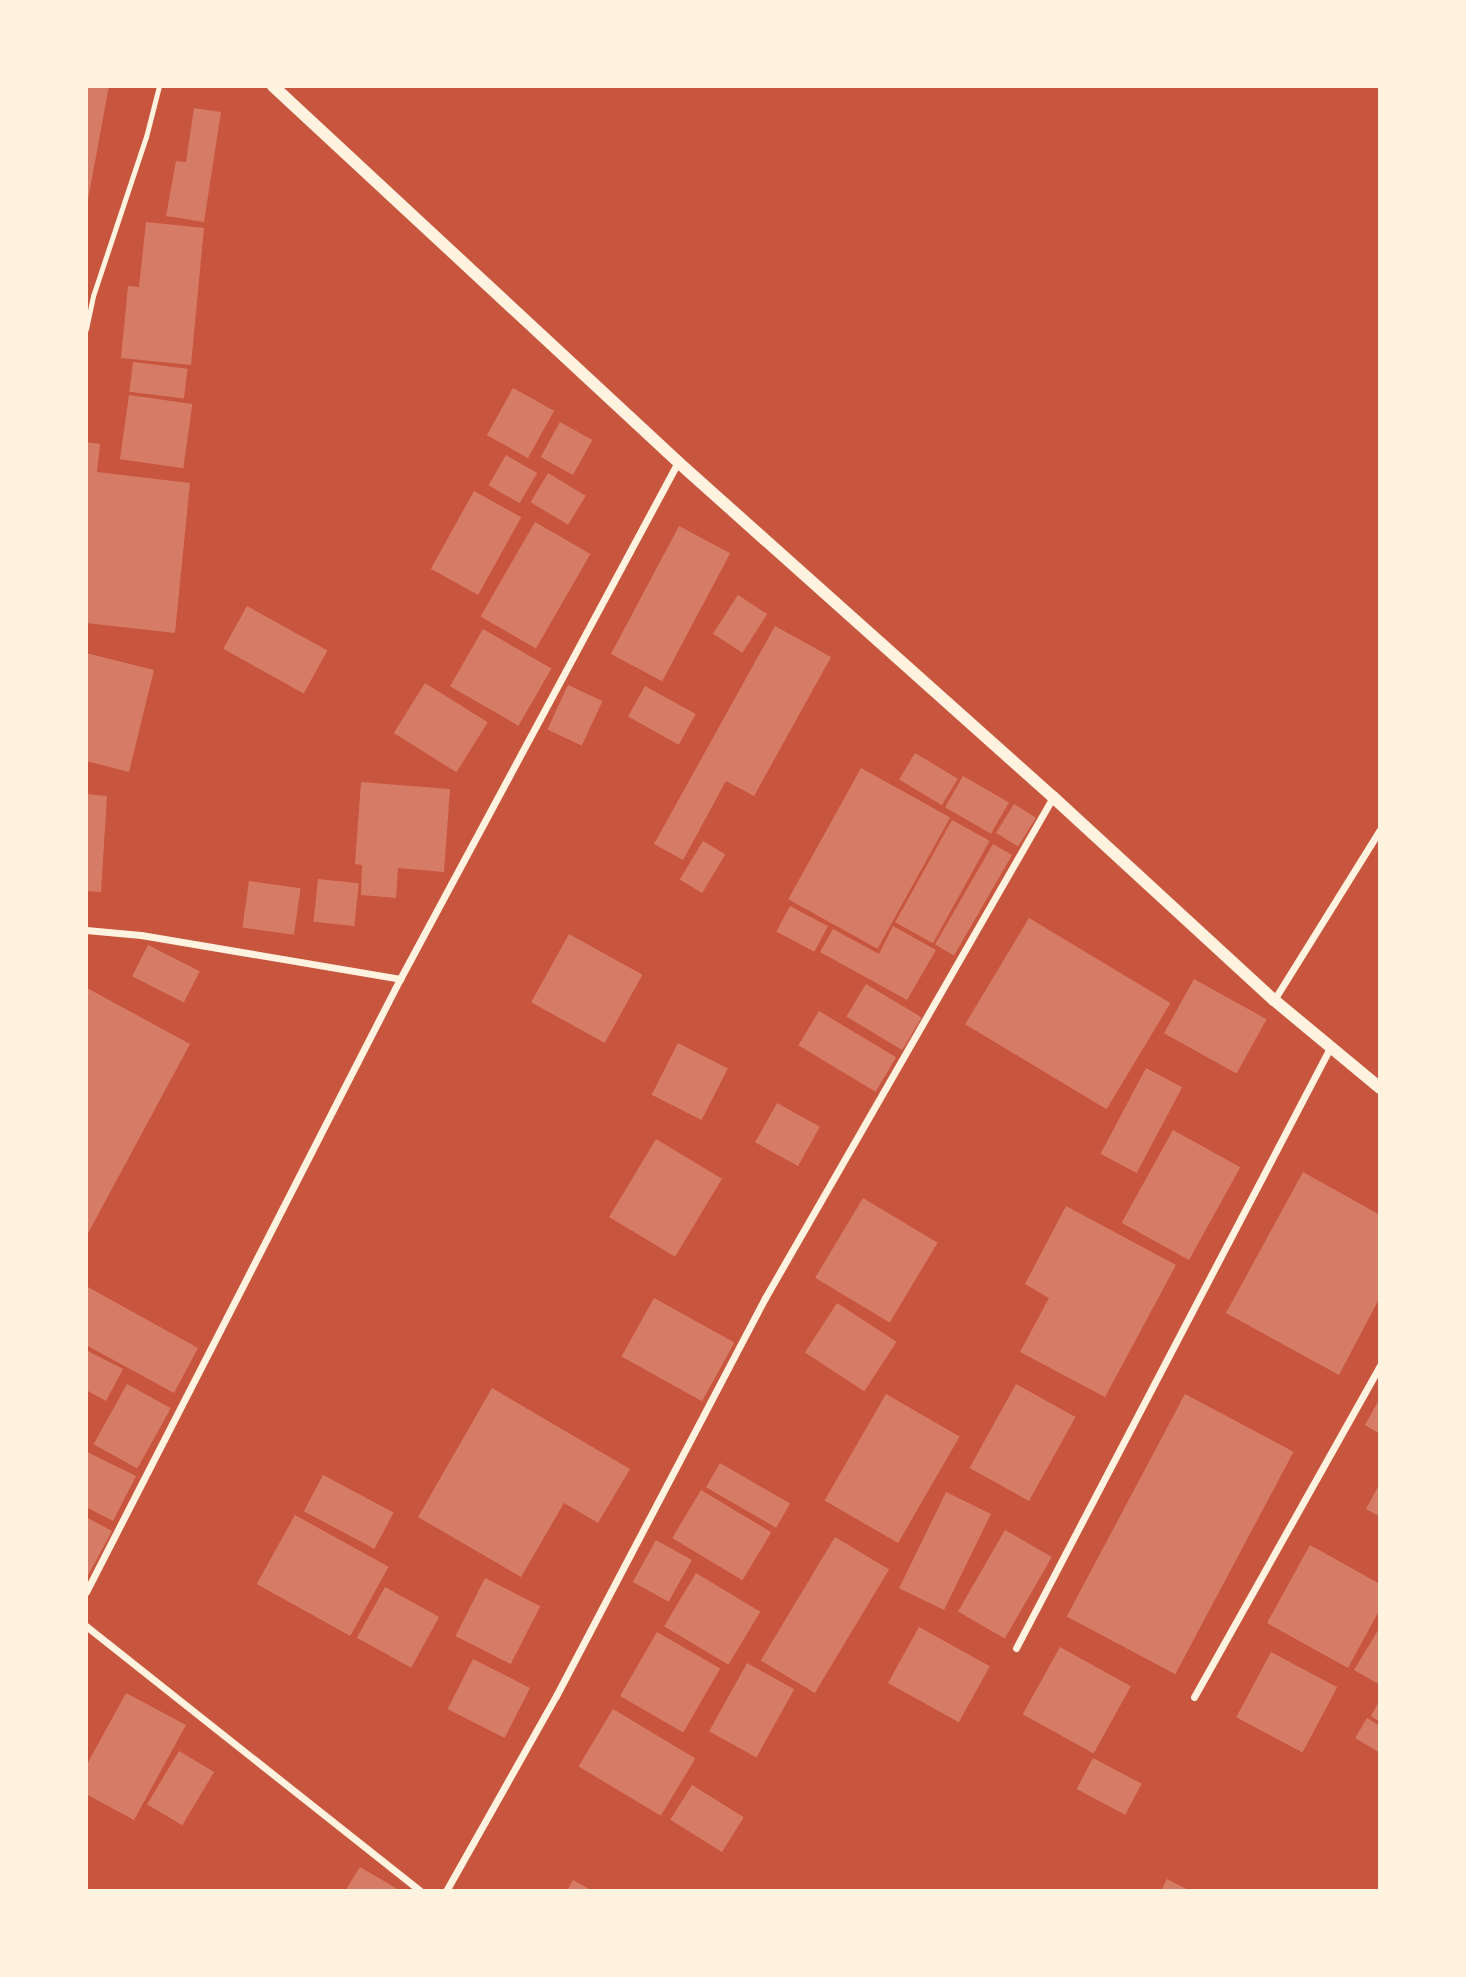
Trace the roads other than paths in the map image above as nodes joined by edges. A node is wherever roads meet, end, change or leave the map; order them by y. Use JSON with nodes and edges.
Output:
{"nodes":[{"id":1,"x":159,"y":86,"type":"edge"},
{"id":2,"x":273,"y":86,"type":"edge"},
{"id":3,"x":86,"y":329,"type":"edge"},
{"id":4,"x":678,"y":462,"type":"junction"},
{"id":5,"x":1053,"y":797,"type":"junction"},
{"id":6,"x":1380,"y":830,"type":"edge"},
{"id":7,"x":86,"y":930,"type":"edge"},
{"id":8,"x":400,"y":979,"type":"junction"},
{"id":9,"x":1274,"y":1000,"type":"junction"},
{"id":10,"x":1329,"y":1048,"type":"junction"},
{"id":11,"x":1380,"y":1088,"type":"edge"},
{"id":12,"x":1380,"y":1365,"type":"edge"},
{"id":13,"x":86,"y":1592,"type":"edge"},
{"id":14,"x":86,"y":1626,"type":"edge"},
{"id":15,"x":1016,"y":1648,"type":"dead end"},
{"id":16,"x":1194,"y":1697,"type":"dead end"},
{"id":17,"x":420,"y":1891,"type":"edge"},
{"id":18,"x":446,"y":1891,"type":"edge"}],
"edges":[{"from":1,"to":3,"type":"lane"},
{"from":2,"to":4,"type":"street"},
{"from":4,"to":5,"type":"street"},
{"from":4,"to":8,"type":"street"},
{"from":5,"to":9,"type":"street"},
{"from":5,"to":18,"type":"street"},
{"from":6,"to":9,"type":"street"},
{"from":7,"to":8,"type":"street"},
{"from":8,"to":13,"type":"street"},
{"from":9,"to":10,"type":"street"},
{"from":10,"to":11,"type":"street"},
{"from":10,"to":15,"type":"street"},
{"from":12,"to":16,"type":"street"},
{"from":14,"to":17,"type":"street"}]}
